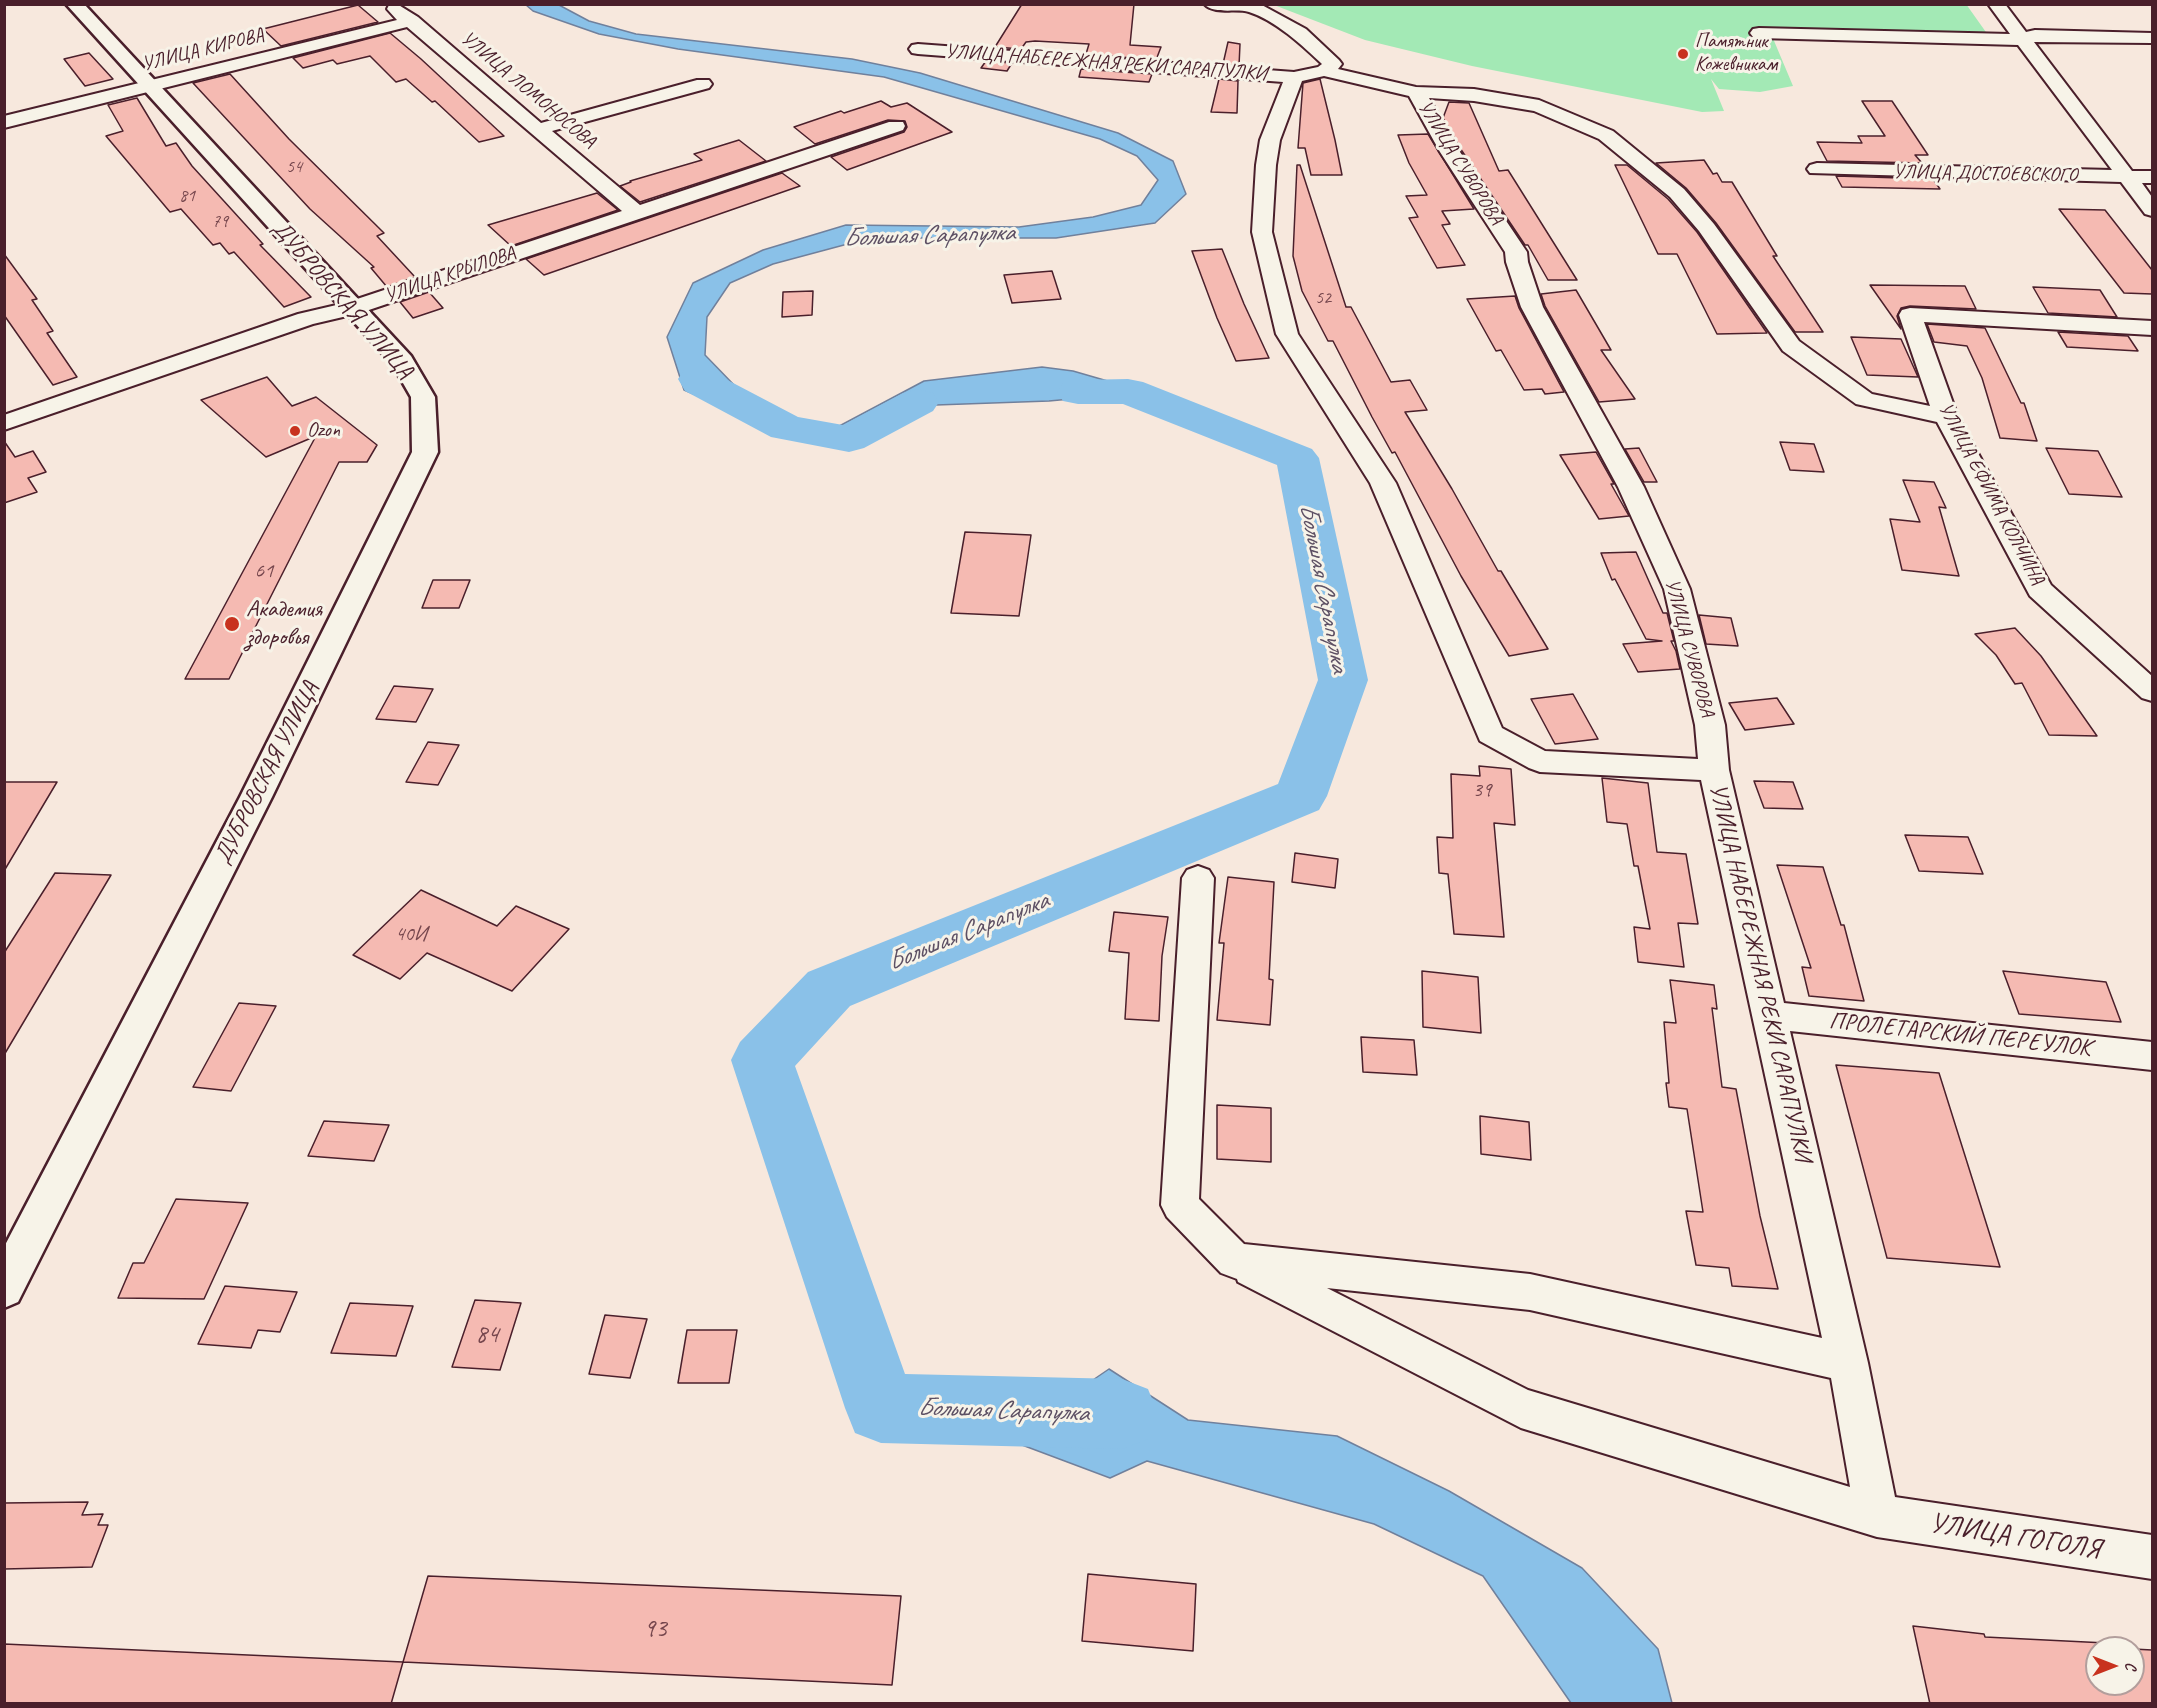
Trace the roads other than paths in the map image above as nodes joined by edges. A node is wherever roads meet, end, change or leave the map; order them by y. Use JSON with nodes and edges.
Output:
{"nodes":[{"id":1,"x":74,"y":4,"type":"edge"},
{"id":2,"x":389,"y":4,"type":"edge"},
{"id":3,"x":1212,"y":4,"type":"edge"},
{"id":4,"x":1996,"y":4,"type":"edge"},
{"id":5,"x":1247,"y":6,"type":"edge"},
{"id":6,"x":412,"y":21,"type":"junction"},
{"id":7,"x":1759,"y":33,"type":"dead end"},
{"id":8,"x":2152,"y":38,"type":"edge"},
{"id":9,"x":2023,"y":40,"type":"junction"},
{"id":10,"x":918,"y":49,"type":"dead end"},
{"id":11,"x":1324,"y":71,"type":"junction"},
{"id":12,"x":1294,"y":77,"type":"junction"},
{"id":13,"x":703,"y":84,"type":"dead end"},
{"id":14,"x":148,"y":86,"type":"junction"},
{"id":15,"x":1416,"y":92,"type":"junction"},
{"id":16,"x":4,"y":122,"type":"edge"},
{"id":17,"x":896,"y":126,"type":"dead end"},
{"id":18,"x":539,"y":129,"type":"junction"},
{"id":19,"x":1817,"y":170,"type":"dead end"},
{"id":20,"x":2127,"y":177,"type":"junction"},
{"id":21,"x":2152,"y":177,"type":"edge"},
{"id":22,"x":2152,"y":210,"type":"edge"},
{"id":23,"x":636,"y":212,"type":"junction"},
{"id":24,"x":352,"y":308,"type":"junction"},
{"id":25,"x":2152,"y":328,"type":"edge"},
{"id":26,"x":1946,"y":417,"type":"junction"},
{"id":27,"x":4,"y":423,"type":"edge"},
{"id":28,"x":2152,"y":691,"type":"edge"},
{"id":29,"x":1714,"y":770,"type":"junction"},
{"id":30,"x":1198,"y":878,"type":"dead end"},
{"id":31,"x":1768,"y":1015,"type":"junction"},
{"id":32,"x":2152,"y":1056,"type":"edge"},
{"id":33,"x":1235,"y":1261,"type":"junction"},
{"id":34,"x":4,"y":1289,"type":"edge"},
{"id":35,"x":1848,"y":1363,"type":"junction"},
{"id":36,"x":1877,"y":1516,"type":"junction"},
{"id":37,"x":2152,"y":1557,"type":"edge"}],
"edges":[{"from":1,"to":14,"type":"street","name":"ДУБРОВСКАЯ УЛИЦА"},
{"from":2,"to":6,"type":"street","name":"УЛИЦА ЛОМОНОСОВА"},
{"from":3,"to":5,"type":"street"},
{"from":4,"to":9,"type":"street"},
{"from":5,"to":11,"type":"street"},
{"from":6,"to":14,"type":"street","name":"УЛИЦА КИРОВА"},
{"from":6,"to":18,"type":"street","name":"УЛИЦА ЛОМОНОСОВА"},
{"from":7,"to":9,"type":"street"},
{"from":8,"to":9,"type":"street"},
{"from":9,"to":20,"type":"street"},
{"from":10,"to":12,"type":"street","name":"УЛИЦА НАБЕРЕЖНАЯ РЕКИ САРАПУЛКИ"},
{"from":11,"to":12,"type":"street","name":"УЛИЦА НАБЕРЕЖНАЯ РЕКИ САРАПУЛКИ"},
{"from":11,"to":15,"type":"street"},
{"from":12,"to":29,"type":"street","name":"УЛИЦА НАБЕРЕЖНАЯ РЕКИ САРАПУЛКИ"},
{"from":13,"to":18,"type":"street"},
{"from":14,"to":16,"type":"street","name":"УЛИЦА КИРОВА"},
{"from":14,"to":24,"type":"street","name":"ДУБРОВСКАЯ УЛИЦА"},
{"from":15,"to":26,"type":"street","name":"УЛИЦА СУВОРОВА"},
{"from":15,"to":29,"type":"street","name":"УЛИЦА СУВОРОВА"},
{"from":17,"to":23,"type":"street","name":"УЛИЦА КРЫЛОВА"},
{"from":18,"to":23,"type":"street","name":"УЛИЦА ЛОМОНОСОВА"},
{"from":19,"to":20,"type":"street","name":"УЛИЦА ДОСТОЕВСКОГО"},
{"from":20,"to":21,"type":"street","name":"УЛИЦА ДОСТОЕВСКОГО"},
{"from":20,"to":22,"type":"street"},
{"from":23,"to":24,"type":"street","name":"УЛИЦА КРЫЛОВА"},
{"from":24,"to":27,"type":"street","name":"УЛИЦА КРЫЛОВА"},
{"from":24,"to":34,"type":"street","name":"ДУБРОВСКАЯ УЛИЦА"},
{"from":25,"to":26,"type":"street","name":"УЛИЦА ЕФИМА КОЛЧИНА"},
{"from":26,"to":28,"type":"street","name":"УЛИЦА ЕФИМА КОЛЧИНА"},
{"from":29,"to":31,"type":"street","name":"УЛИЦА НАБЕРЕЖНАЯ РЕКИ САРАПУЛКИ"},
{"from":30,"to":33,"type":"street"},
{"from":31,"to":32,"type":"street","name":"ПРОЛЕТАРСКИЙ ПЕРЕУЛОК"},
{"from":31,"to":35,"type":"street","name":"УЛИЦА НАБЕРЕЖНАЯ РЕКИ САРАПУЛКИ"},
{"from":33,"to":35,"type":"street"},
{"from":33,"to":36,"type":"street","name":"УЛИЦА ГОГОЛЯ"},
{"from":35,"to":36,"type":"street","name":"УЛИЦА НАБЕРЕЖНАЯ РЕКИ САРАПУЛКИ"},
{"from":36,"to":37,"type":"street","name":"УЛИЦА ГОГОЛЯ"}]}
